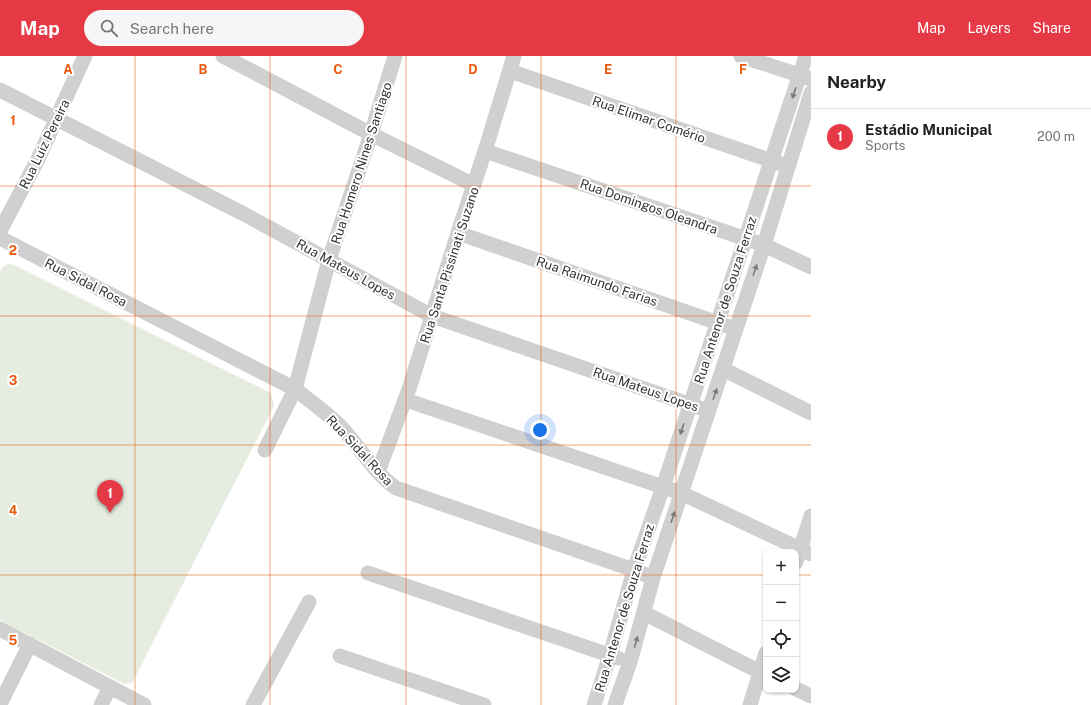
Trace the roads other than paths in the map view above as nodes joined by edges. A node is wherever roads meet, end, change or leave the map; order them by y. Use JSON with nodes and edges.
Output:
{"nodes":[{"id":1,"x":85,"y":56,"type":"edge"},
{"id":2,"x":223,"y":56,"type":"edge"},
{"id":3,"x":395,"y":56,"type":"edge"},
{"id":4,"x":514,"y":56,"type":"edge"},
{"id":5,"x":740,"y":56,"type":"edge"},
{"id":6,"x":806,"y":56,"type":"edge"},
{"id":7,"x":510,"y":71,"type":"junction"},
{"id":8,"x":805,"y":78,"type":"edge"},
{"id":9,"x":0,"y":90,"type":"edge"},
{"id":10,"x":811,"y":92,"type":"edge"},
{"id":11,"x":56,"y":118,"type":"junction"},
{"id":12,"x":807,"y":122,"type":"edge"},
{"id":13,"x":371,"y":134,"type":"junction"},
{"id":14,"x":485,"y":151,"type":"junction"},
{"id":15,"x":772,"y":160,"type":"junction"},
{"id":16,"x":787,"y":166,"type":"junction"},
{"id":17,"x":474,"y":185,"type":"junction"},
{"id":18,"x":0,"y":231,"type":"edge"},
{"id":19,"x":458,"y":233,"type":"junction"},
{"id":20,"x":0,"y":238,"type":"edge"},
{"id":21,"x":745,"y":238,"type":"junction"},
{"id":22,"x":764,"y":245,"type":"junction"},
{"id":23,"x":329,"y":260,"type":"junction"},
{"id":24,"x":811,"y":268,"type":"edge"},
{"id":25,"x":432,"y":316,"type":"junction"},
{"id":26,"x":717,"y":322,"type":"junction"},
{"id":27,"x":735,"y":329,"type":"junction"},
{"id":28,"x":723,"y":369,"type":"junction"},
{"id":29,"x":295,"y":389,"type":"junction"},
{"id":30,"x":406,"y":400,"type":"junction"},
{"id":31,"x":690,"y":404,"type":"junction"},
{"id":32,"x":709,"y":411,"type":"junction"},
{"id":33,"x":811,"y":413,"type":"edge"},
{"id":34,"x":266,"y":450,"type":"dead end"},
{"id":35,"x":378,"y":472,"type":"junction"},
{"id":36,"x":663,"y":487,"type":"junction"},
{"id":37,"x":681,"y":493,"type":"junction"},
{"id":38,"x":811,"y":516,"type":"edge"},
{"id":39,"x":802,"y":555,"type":"edge"},
{"id":40,"x":634,"y":570,"type":"junction"},
{"id":41,"x":368,"y":573,"type":"dead end"},
{"id":42,"x":653,"y":578,"type":"junction"},
{"id":43,"x":309,"y":602,"type":"dead end"},
{"id":44,"x":644,"y":613,"type":"junction"},
{"id":45,"x":0,"y":629,"type":"edge"},
{"id":46,"x":30,"y":644,"type":"junction"},
{"id":47,"x":610,"y":655,"type":"junction"},
{"id":48,"x":340,"y":656,"type":"dead end"},
{"id":49,"x":630,"y":662,"type":"junction"},
{"id":50,"x":763,"y":673,"type":"edge"},
{"id":51,"x":110,"y":687,"type":"junction"},
{"id":52,"x":799,"y":690,"type":"edge"},
{"id":53,"x":811,"y":696,"type":"edge"},
{"id":54,"x":0,"y":704,"type":"edge"},
{"id":55,"x":101,"y":705,"type":"edge"},
{"id":56,"x":144,"y":705,"type":"edge"},
{"id":57,"x":253,"y":705,"type":"edge"},
{"id":58,"x":484,"y":705,"type":"edge"},
{"id":59,"x":594,"y":705,"type":"edge"},
{"id":60,"x":615,"y":705,"type":"edge"},
{"id":61,"x":750,"y":705,"type":"edge"}],
"edges":[{"from":1,"to":11,"type":"street","name":"Rua Luiz Pereira"},
{"from":2,"to":13,"type":"street"},
{"from":3,"to":13,"type":"street","name":"Rua Homero Nines Santiago"},
{"from":4,"to":7,"type":"street","name":"Rua Santa Pissinati Suzano"},
{"from":5,"to":8,"type":"street"},
{"from":6,"to":8,"type":"street","name":"Rua Antenor de Souza Ferraz"},
{"from":7,"to":14,"type":"street","name":"Rua Santa Pissinati Suzano"},
{"from":7,"to":15,"type":"street","name":"Rua Elimar Comério"},
{"from":8,"to":15,"type":"street","name":"Rua Antenor de Souza Ferraz","one_way":true},
{"from":9,"to":11,"type":"street","name":"Rua Mateus Lopes"},
{"from":10,"to":12,"type":"street","name":"Rua Antenor de Souza Ferraz"},
{"from":11,"to":18,"type":"street","name":"Rua Luiz Pereira"},
{"from":11,"to":23,"type":"street","name":"Rua Mateus Lopes"},
{"from":12,"to":16,"type":"street","name":"Rua Antenor de Souza Ferraz"},
{"from":13,"to":17,"type":"street"},
{"from":13,"to":23,"type":"street","name":"Rua Homero Nines Santiago"},
{"from":14,"to":17,"type":"street","name":"Rua Santa Pissinati Suzano"},
{"from":14,"to":21,"type":"street","name":"Rua Domingos Oleandra"},
{"from":15,"to":16,"type":"street","name":"Rua Elimar Comério"},
{"from":15,"to":21,"type":"street","name":"Rua Antenor de Souza Ferraz"},
{"from":16,"to":22,"type":"street","name":"Rua Antenor de Souza Ferraz"},
{"from":17,"to":19,"type":"street","name":"Rua Santa Pissinati Suzano"},
{"from":19,"to":25,"type":"street","name":"Rua Santa Pissinati Suzano"},
{"from":19,"to":26,"type":"street","name":"Rua Raimundo Farias"},
{"from":20,"to":29,"type":"street","name":"Rua Sidal Rosa"},
{"from":21,"to":22,"type":"street","name":"Rua Domingos Oleandra"},
{"from":21,"to":26,"type":"street","name":"Rua Antenor de Souza Ferraz"},
{"from":22,"to":24,"type":"street","name":"Rua Domingos Oleandra"},
{"from":27,"to":22,"type":"street","name":"Rua Antenor de Souza Ferraz","one_way":true},
{"from":23,"to":25,"type":"street","name":"Rua Mateus Lopes"},
{"from":23,"to":29,"type":"street","name":"Rua Homero Nines Santiago"},
{"from":25,"to":30,"type":"street","name":"Rua Santa Pissinati Suzano"},
{"from":25,"to":31,"type":"street","name":"Rua Mateus Lopes"},
{"from":26,"to":27,"type":"street","name":"Rua Raimundo Farias"},
{"from":26,"to":31,"type":"street","name":"Rua Antenor de Souza Ferraz"},
{"from":27,"to":28,"type":"street","name":"Rua Antenor de Souza Ferraz"},
{"from":32,"to":28,"type":"street","name":"Rua Antenor de Souza Ferraz","one_way":true},
{"from":28,"to":33,"type":"street"},
{"from":29,"to":34,"type":"street","name":"Rua Homero Nines Santiago"},
{"from":29,"to":35,"type":"street","name":"Rua Sidal Rosa"},
{"from":30,"to":35,"type":"street","name":"Rua Santa Pissinati Suzano"},
{"from":30,"to":36,"type":"street"},
{"from":31,"to":32,"type":"street","name":"Rua Mateus Lopes"},
{"from":31,"to":36,"type":"street","name":"Rua Antenor de Souza Ferraz","one_way":true},
{"from":32,"to":37,"type":"street","name":"Rua Antenor de Souza Ferraz"},
{"from":35,"to":40,"type":"street","name":"Rua Sidal Rosa"},
{"from":36,"to":37,"type":"street"},
{"from":36,"to":40,"type":"street","name":"Rua Antenor de Souza Ferraz"},
{"from":37,"to":39,"type":"street"},
{"from":42,"to":37,"type":"street","name":"Rua Antenor de Souza Ferraz","one_way":true},
{"from":38,"to":39,"type":"street"},
{"from":40,"to":42,"type":"street","name":"Rua Sidal Rosa"},
{"from":40,"to":47,"type":"street","name":"Rua Antenor de Souza Ferraz"},
{"from":41,"to":47,"type":"street"},
{"from":42,"to":44,"type":"street","name":"Rua Antenor de Souza Ferraz"},
{"from":43,"to":57,"type":"street"},
{"from":49,"to":44,"type":"street","name":"Rua Antenor de Souza Ferraz","one_way":true},
{"from":44,"to":50,"type":"street"},
{"from":45,"to":46,"type":"street"},
{"from":46,"to":51,"type":"street"},
{"from":46,"to":54,"type":"street"},
{"from":47,"to":49,"type":"street"},
{"from":47,"to":59,"type":"street","name":"Rua Antenor de Souza Ferraz"},
{"from":48,"to":58,"type":"street"},
{"from":49,"to":60,"type":"street","name":"Rua Antenor de Souza Ferraz"},
{"from":50,"to":61,"type":"street"},
{"from":51,"to":55,"type":"street"},
{"from":51,"to":56,"type":"street"},
{"from":52,"to":53,"type":"street"}]}
